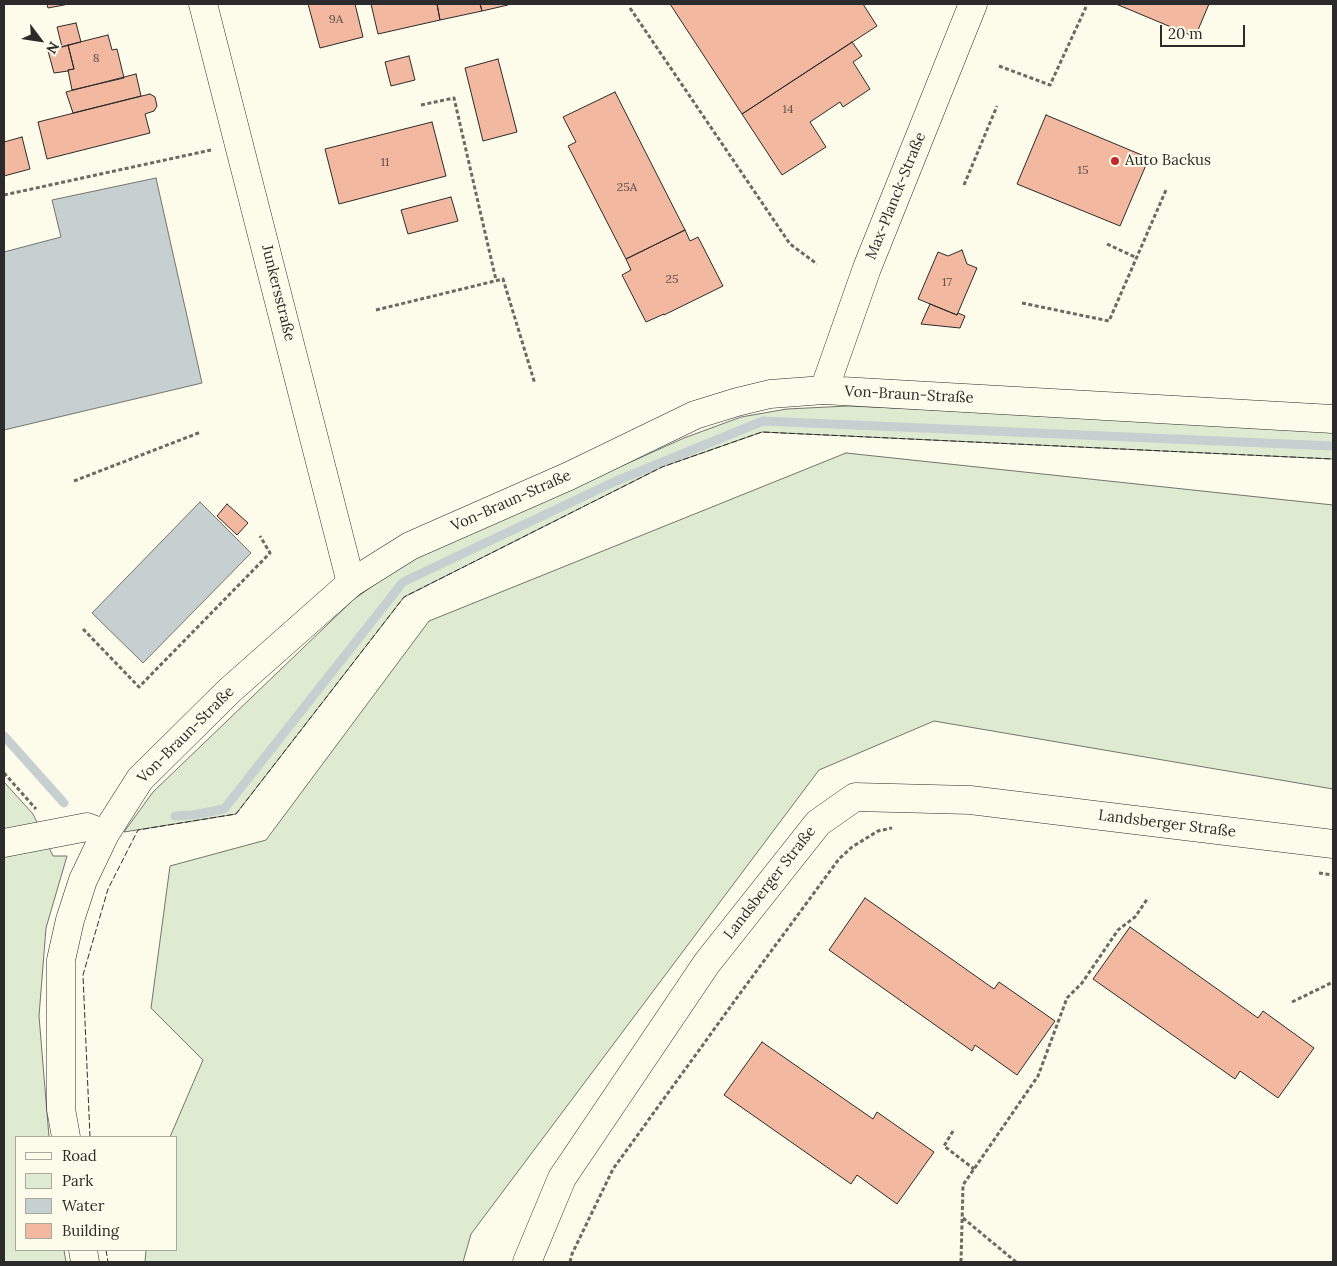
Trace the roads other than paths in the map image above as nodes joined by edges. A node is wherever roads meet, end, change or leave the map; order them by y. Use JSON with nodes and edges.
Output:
{"nodes":[{"id":1,"x":203,"y":4,"type":"edge"},
{"id":2,"x":973,"y":4,"type":"edge"},
{"id":3,"x":824,"y":390,"type":"junction"},
{"id":4,"x":1333,"y":420,"type":"edge"},
{"id":5,"x":351,"y":583,"type":"junction"},
{"id":6,"x":105,"y":834,"type":"junction"},
{"id":7,"x":4,"y":843,"type":"edge"},
{"id":8,"x":1333,"y":844,"type":"edge"},
{"id":9,"x":66,"y":1136,"type":"edge"},
{"id":10,"x":527,"y":1262,"type":"edge"}],
"edges":[{"from":1,"to":5,"type":"street","name":"Junkersstraße"},
{"from":2,"to":3,"type":"street","name":"Max-Planck-Straße"},
{"from":3,"to":4,"type":"street","name":"Von-Braun-Straße"},
{"from":3,"to":5,"type":"street","name":"Von-Braun-Straße"},
{"from":5,"to":6,"type":"street","name":"Von-Braun-Straße"},
{"from":6,"to":7,"type":"street"},
{"from":6,"to":9,"type":"street","name":"Von-Braun-Straße"},
{"from":8,"to":10,"type":"street","name":"Landsberger Straße"}]}
